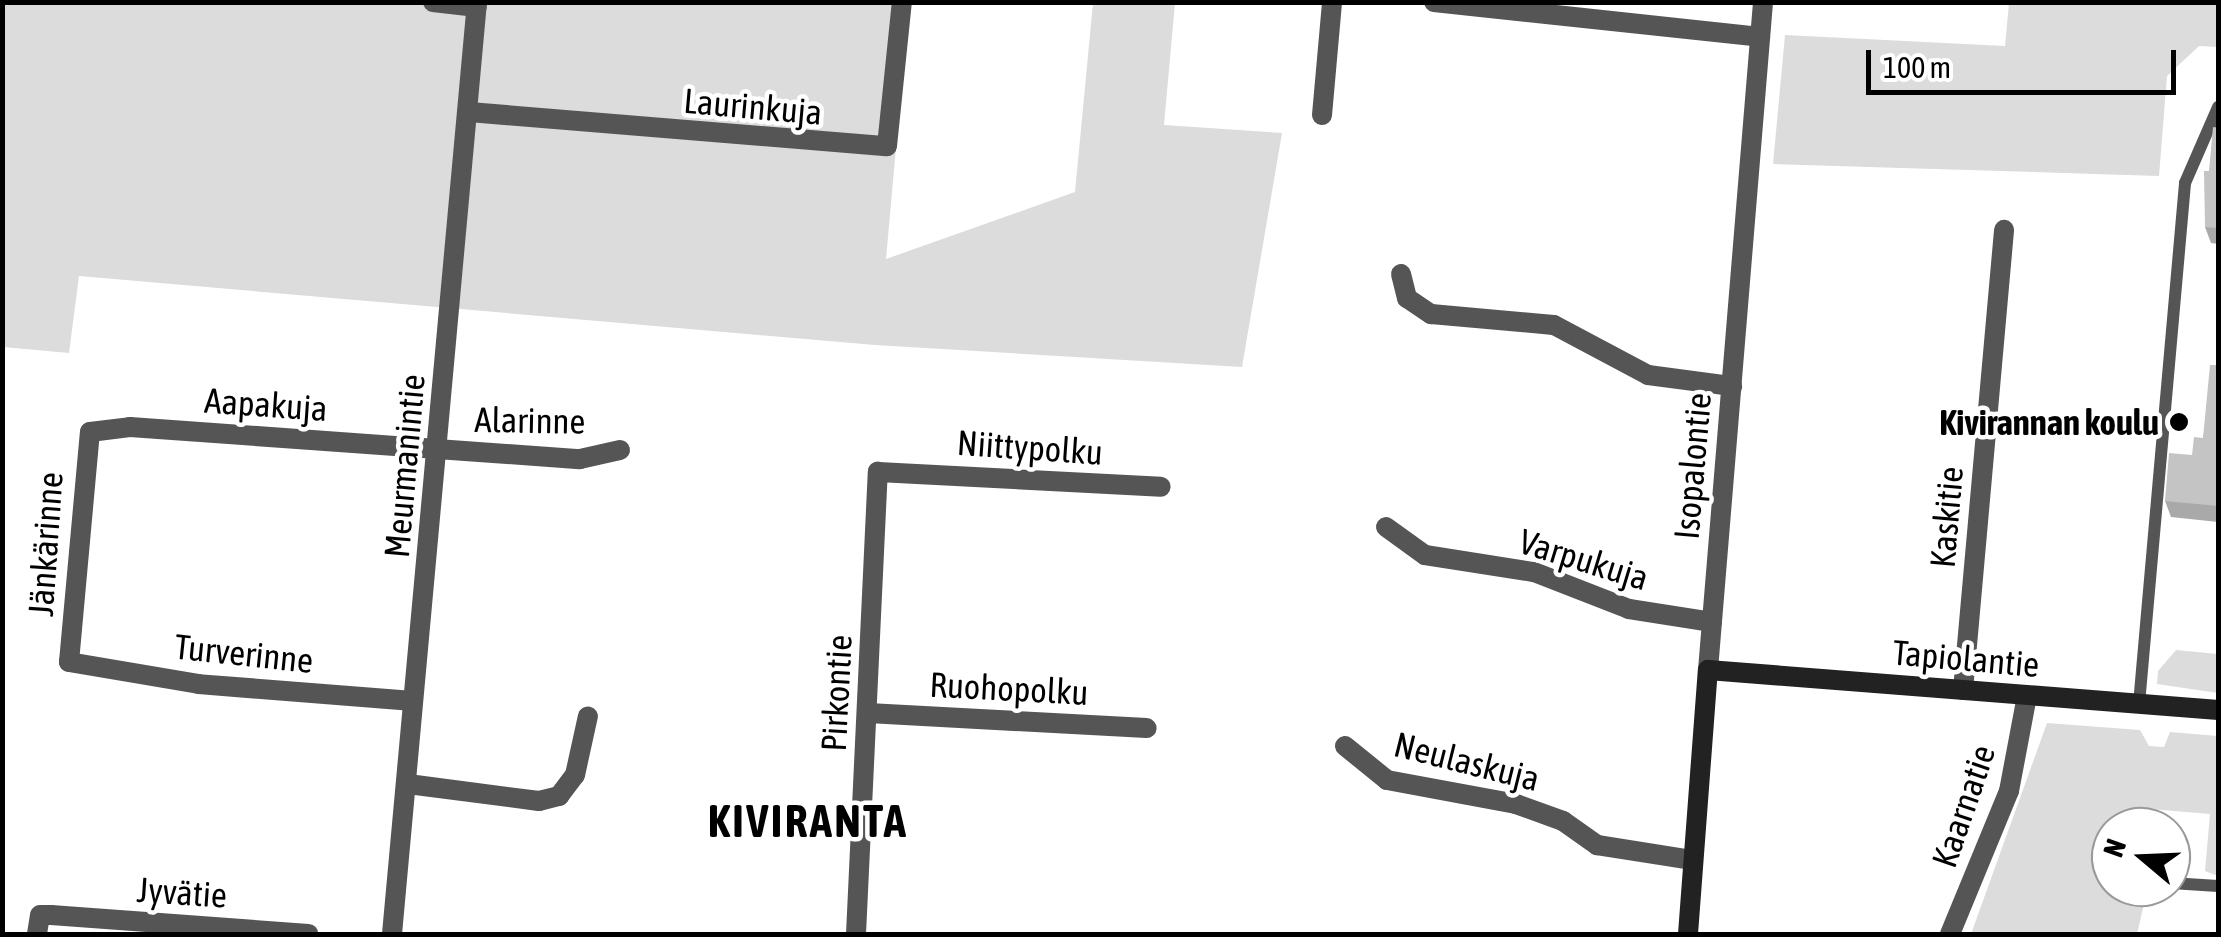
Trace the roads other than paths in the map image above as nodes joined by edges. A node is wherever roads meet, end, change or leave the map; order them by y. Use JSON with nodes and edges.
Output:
{"nodes":[{"id":1,"x":432,"y":2,"type":"edge"},
{"id":2,"x":902,"y":2,"type":"edge"},
{"id":3,"x":1332,"y":2,"type":"edge"},
{"id":4,"x":1434,"y":2,"type":"edge"},
{"id":5,"x":1763,"y":2,"type":"edge"},
{"id":6,"x":477,"y":4,"type":"edge"},
{"id":7,"x":1760,"y":37,"type":"junction"},
{"id":8,"x":2218,"y":106,"type":"edge"},
{"id":9,"x":469,"y":112,"type":"junction"},
{"id":10,"x":1322,"y":114,"type":"dead end"},
{"id":11,"x":2004,"y":230,"type":"dead end"},
{"id":12,"x":1402,"y":274,"type":"dead end"},
{"id":13,"x":1732,"y":386,"type":"junction"},
{"id":14,"x":90,"y":432,"type":"joint"},
{"id":15,"x":438,"y":450,"type":"junction"},
{"id":16,"x":620,"y":450,"type":"dead end"},
{"id":17,"x":896,"y":471,"type":"joint"},
{"id":18,"x":1161,"y":487,"type":"dead end"},
{"id":19,"x":1386,"y":527,"type":"dead end"},
{"id":20,"x":1712,"y":622,"type":"junction"},
{"id":21,"x":69,"y":662,"type":"joint"},
{"id":22,"x":1708,"y":670,"type":"junction"},
{"id":23,"x":1963,"y":690,"type":"junction"},
{"id":24,"x":2028,"y":696,"type":"junction"},
{"id":25,"x":413,"y":701,"type":"junction"},
{"id":26,"x":2139,"y":704,"type":"junction"},
{"id":27,"x":2218,"y":710,"type":"edge"},
{"id":28,"x":868,"y":713,"type":"junction"},
{"id":29,"x":588,"y":716,"type":"dead end"},
{"id":30,"x":1147,"y":728,"type":"dead end"},
{"id":31,"x":1345,"y":746,"type":"dead end"},
{"id":32,"x":408,"y":784,"type":"junction"},
{"id":33,"x":1692,"y":860,"type":"junction"},
{"id":34,"x":2191,"y":884,"type":"edge"},
{"id":35,"x":2218,"y":886,"type":"edge"},
{"id":36,"x":37,"y":934,"type":"edge"},
{"id":37,"x":308,"y":934,"type":"edge"},
{"id":38,"x":392,"y":934,"type":"edge"},
{"id":39,"x":856,"y":934,"type":"edge"},
{"id":40,"x":1688,"y":934,"type":"edge"},
{"id":41,"x":1950,"y":934,"type":"edge"}],
"edges":[{"from":1,"to":6,"type":"street"},
{"from":2,"to":9,"type":"street","name":"Laurinkuja"},
{"from":3,"to":10,"type":"street"},
{"from":4,"to":7,"type":"street"},
{"from":5,"to":7,"type":"street","name":"Isopalontie"},
{"from":6,"to":9,"type":"street","name":"Meurmanintie"},
{"from":7,"to":13,"type":"street","name":"Isopalontie"},
{"from":8,"to":26,"type":"lane"},
{"from":9,"to":15,"type":"street","name":"Meurmanintie"},
{"from":11,"to":23,"type":"street","name":"Kaskitie"},
{"from":12,"to":13,"type":"street"},
{"from":13,"to":20,"type":"street","name":"Isopalontie"},
{"from":14,"to":15,"type":"street","name":"Aapakuja"},
{"from":14,"to":21,"type":"street","name":"Jänkärinne"},
{"from":15,"to":16,"type":"street","name":"Alarinne"},
{"from":15,"to":25,"type":"street","name":"Meurmanintie"},
{"from":17,"to":18,"type":"street","name":"Niittypolku"},
{"from":17,"to":28,"type":"street","name":"Pirkontie"},
{"from":19,"to":20,"type":"street","name":"Varpukuja"},
{"from":20,"to":22,"type":"street","name":"Isopalontie"},
{"from":21,"to":25,"type":"street","name":"Turverinne"},
{"from":22,"to":23,"type":"street","name":"Tapiolantie"},
{"from":22,"to":33,"type":"street","name":"Isopalontie"},
{"from":23,"to":24,"type":"street","name":"Tapiolantie"},
{"from":24,"to":26,"type":"street","name":"Tapiolantie"},
{"from":24,"to":41,"type":"street","name":"Kaarnatie"},
{"from":25,"to":32,"type":"street","name":"Meurmanintie"},
{"from":26,"to":27,"type":"street","name":"Tapiolantie"},
{"from":28,"to":30,"type":"street","name":"Ruohopolku"},
{"from":28,"to":39,"type":"street","name":"Pirkontie"},
{"from":29,"to":32,"type":"street"},
{"from":31,"to":33,"type":"street","name":"Neulaskuja"},
{"from":32,"to":38,"type":"street","name":"Meurmanintie"},
{"from":33,"to":40,"type":"street","name":"Isopalontie"},
{"from":34,"to":35,"type":"lane"},
{"from":36,"to":37,"type":"street","name":"Jyvätie"}]}
